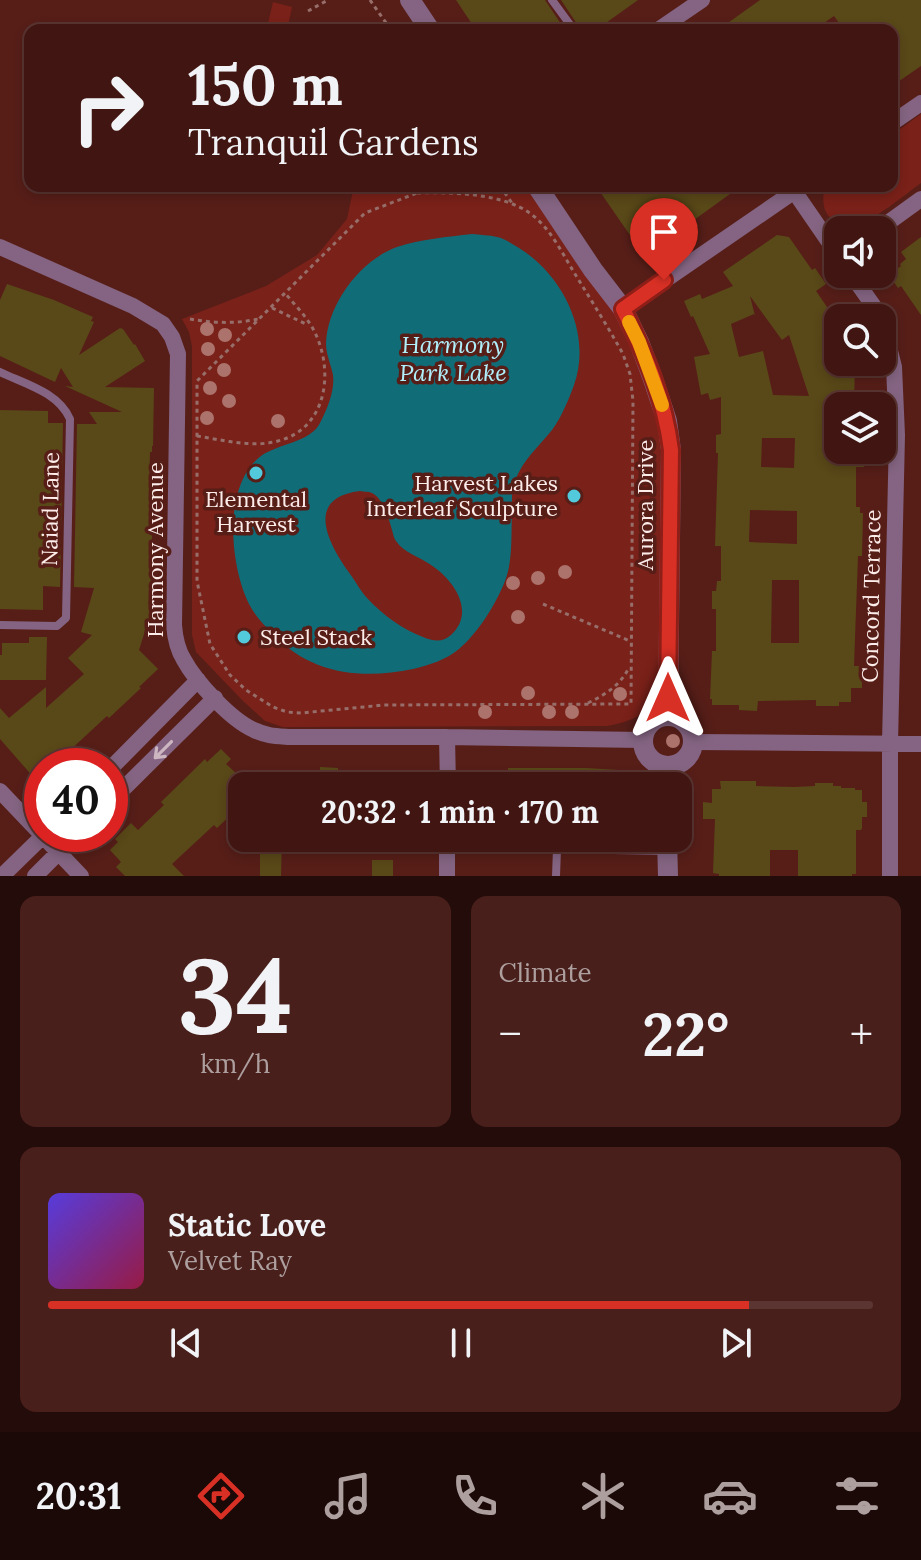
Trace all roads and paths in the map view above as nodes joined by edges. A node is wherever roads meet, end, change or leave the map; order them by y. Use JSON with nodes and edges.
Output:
{"nodes":[{"id":1,"x":328,"y":0,"type":"edge"},
{"id":2,"x":370,"y":0,"type":"edge"},
{"id":3,"x":410,"y":0,"type":"edge"},
{"id":4,"x":552,"y":0,"type":"edge"},
{"id":5,"x":702,"y":0,"type":"edge"},
{"id":6,"x":308,"y":11,"type":"dead end"},
{"id":7,"x":387,"y":24,"type":"edge"},
{"id":8,"x":426,"y":24,"type":"edge"},
{"id":9,"x":570,"y":24,"type":"edge"},
{"id":10,"x":667,"y":24,"type":"edge"},
{"id":11,"x":921,"y":103,"type":"edge"},
{"id":12,"x":898,"y":119,"type":"edge"},
{"id":13,"x":504,"y":192,"type":"edge"},
{"id":14,"x":541,"y":192,"type":"edge"},
{"id":15,"x":794,"y":192,"type":"edge"},
{"id":16,"x":800,"y":192,"type":"edge"},
{"id":17,"x":921,"y":199,"type":"edge"},
{"id":18,"x":513,"y":205,"type":"junction"},
{"id":19,"x":896,"y":217,"type":"edge"},
{"id":20,"x":824,"y":232,"type":"edge"},
{"id":21,"x":0,"y":247,"type":"edge"},
{"id":22,"x":285,"y":293,"type":"junction"},
{"id":23,"x":270,"y":308,"type":"junction"},
{"id":24,"x":623,"y":309,"type":"junction"},
{"id":25,"x":260,"y":318,"type":"junction"},
{"id":26,"x":190,"y":319,"type":"dead end"},
{"id":27,"x":312,"y":326,"type":"junction"},
{"id":28,"x":0,"y":372,"type":"edge"},
{"id":29,"x":894,"y":376,"type":"edge"},
{"id":30,"x":197,"y":436,"type":"junction"},
{"id":31,"x":543,"y":604,"type":"dead end"},
{"id":32,"x":0,"y":625,"type":"edge"},
{"id":33,"x":630,"y":641,"type":"junction"},
{"id":34,"x":631,"y":664,"type":"junction"},
{"id":35,"x":198,"y":680,"type":"junction"},
{"id":36,"x":215,"y":698,"type":"junction"},
{"id":37,"x":584,"y":705,"type":"junction"},
{"id":38,"x":668,"y":716,"type":"junction"},
{"id":39,"x":447,"y":737,"type":"junction"},
{"id":40,"x":643,"y":740,"type":"junction"},
{"id":41,"x":693,"y":742,"type":"junction"},
{"id":42,"x":890,"y":743,"type":"junction"},
{"id":43,"x":921,"y":744,"type":"edge"},
{"id":44,"x":128,"y":751,"type":"edge"},
{"id":45,"x":448,"y":772,"type":"edge"},
{"id":46,"x":663,"y":772,"type":"edge"},
{"id":47,"x":670,"y":772,"type":"edge"},
{"id":48,"x":128,"y":784,"type":"edge"},
{"id":49,"x":0,"y":791,"type":"edge"},
{"id":50,"x":24,"y":815,"type":"edge"},
{"id":51,"x":27,"y":852,"type":"edge"},
{"id":52,"x":447,"y":852,"type":"edge"},
{"id":53,"x":557,"y":852,"type":"edge"},
{"id":54,"x":668,"y":852,"type":"edge"},
{"id":55,"x":58,"y":853,"type":"joint"},
{"id":56,"x":2,"y":876,"type":"edge"},
{"id":57,"x":35,"y":876,"type":"edge"},
{"id":58,"x":81,"y":876,"type":"edge"},
{"id":59,"x":447,"y":876,"type":"edge"},
{"id":60,"x":556,"y":876,"type":"edge"},
{"id":61,"x":668,"y":876,"type":"edge"},
{"id":62,"x":890,"y":876,"type":"edge"}],
"edges":[{"from":1,"to":6,"type":"path"},
{"from":2,"to":7,"type":"path"},
{"from":3,"to":8,"type":"street"},
{"from":4,"to":9,"type":"lane"},
{"from":5,"to":10,"type":"street"},
{"from":11,"to":12,"type":"street"},
{"from":13,"to":18,"type":"path"},
{"from":14,"to":24,"type":"street","name":"Aurora Drive"},
{"from":15,"to":24,"type":"street"},
{"from":16,"to":20,"type":"street"},
{"from":17,"to":19,"type":"street"},
{"from":18,"to":22,"type":"path"},
{"from":18,"to":33,"type":"path"},
{"from":21,"to":35,"type":"street","name":"Harmony Avenue"},
{"from":22,"to":23,"type":"path"},
{"from":22,"to":27,"type":"path"},
{"from":23,"to":25,"type":"path"},
{"from":23,"to":27,"type":"path"},
{"from":24,"to":38,"type":"street","name":"Aurora Drive"},
{"from":25,"to":26,"type":"path"},
{"from":25,"to":30,"type":"path"},
{"from":27,"to":30,"type":"path"},
{"from":28,"to":32,"type":"lane","name":"Naiad Lane"},
{"from":29,"to":42,"type":"street","name":"Concord Terrace"},
{"from":30,"to":37,"type":"path"},
{"from":31,"to":33,"type":"path"},
{"from":33,"to":34,"type":"path"},
{"from":34,"to":37,"type":"path"},
{"from":34,"to":37,"type":"path"},
{"from":35,"to":36,"type":"street","name":"Harmony Avenue"},
{"from":35,"to":44,"type":"street"},
{"from":36,"to":39,"type":"street","name":"Harmony Avenue"},
{"from":36,"to":48,"type":"street","one_way":true},
{"from":38,"to":40,"type":"street"},
{"from":38,"to":41,"type":"street"},
{"from":39,"to":40,"type":"street","name":"Harmony Avenue"},
{"from":39,"to":45,"type":"street"},
{"from":40,"to":46,"type":"street"},
{"from":41,"to":42,"type":"street"},
{"from":41,"to":47,"type":"street"},
{"from":42,"to":43,"type":"street"},
{"from":42,"to":62,"type":"street","name":"Concord Terrace"},
{"from":49,"to":50,"type":"street"},
{"from":51,"to":56,"type":"street"},
{"from":52,"to":59,"type":"street"},
{"from":53,"to":60,"type":"lane"},
{"from":54,"to":61,"type":"street"},
{"from":55,"to":57,"type":"street"},
{"from":55,"to":58,"type":"street"}]}
